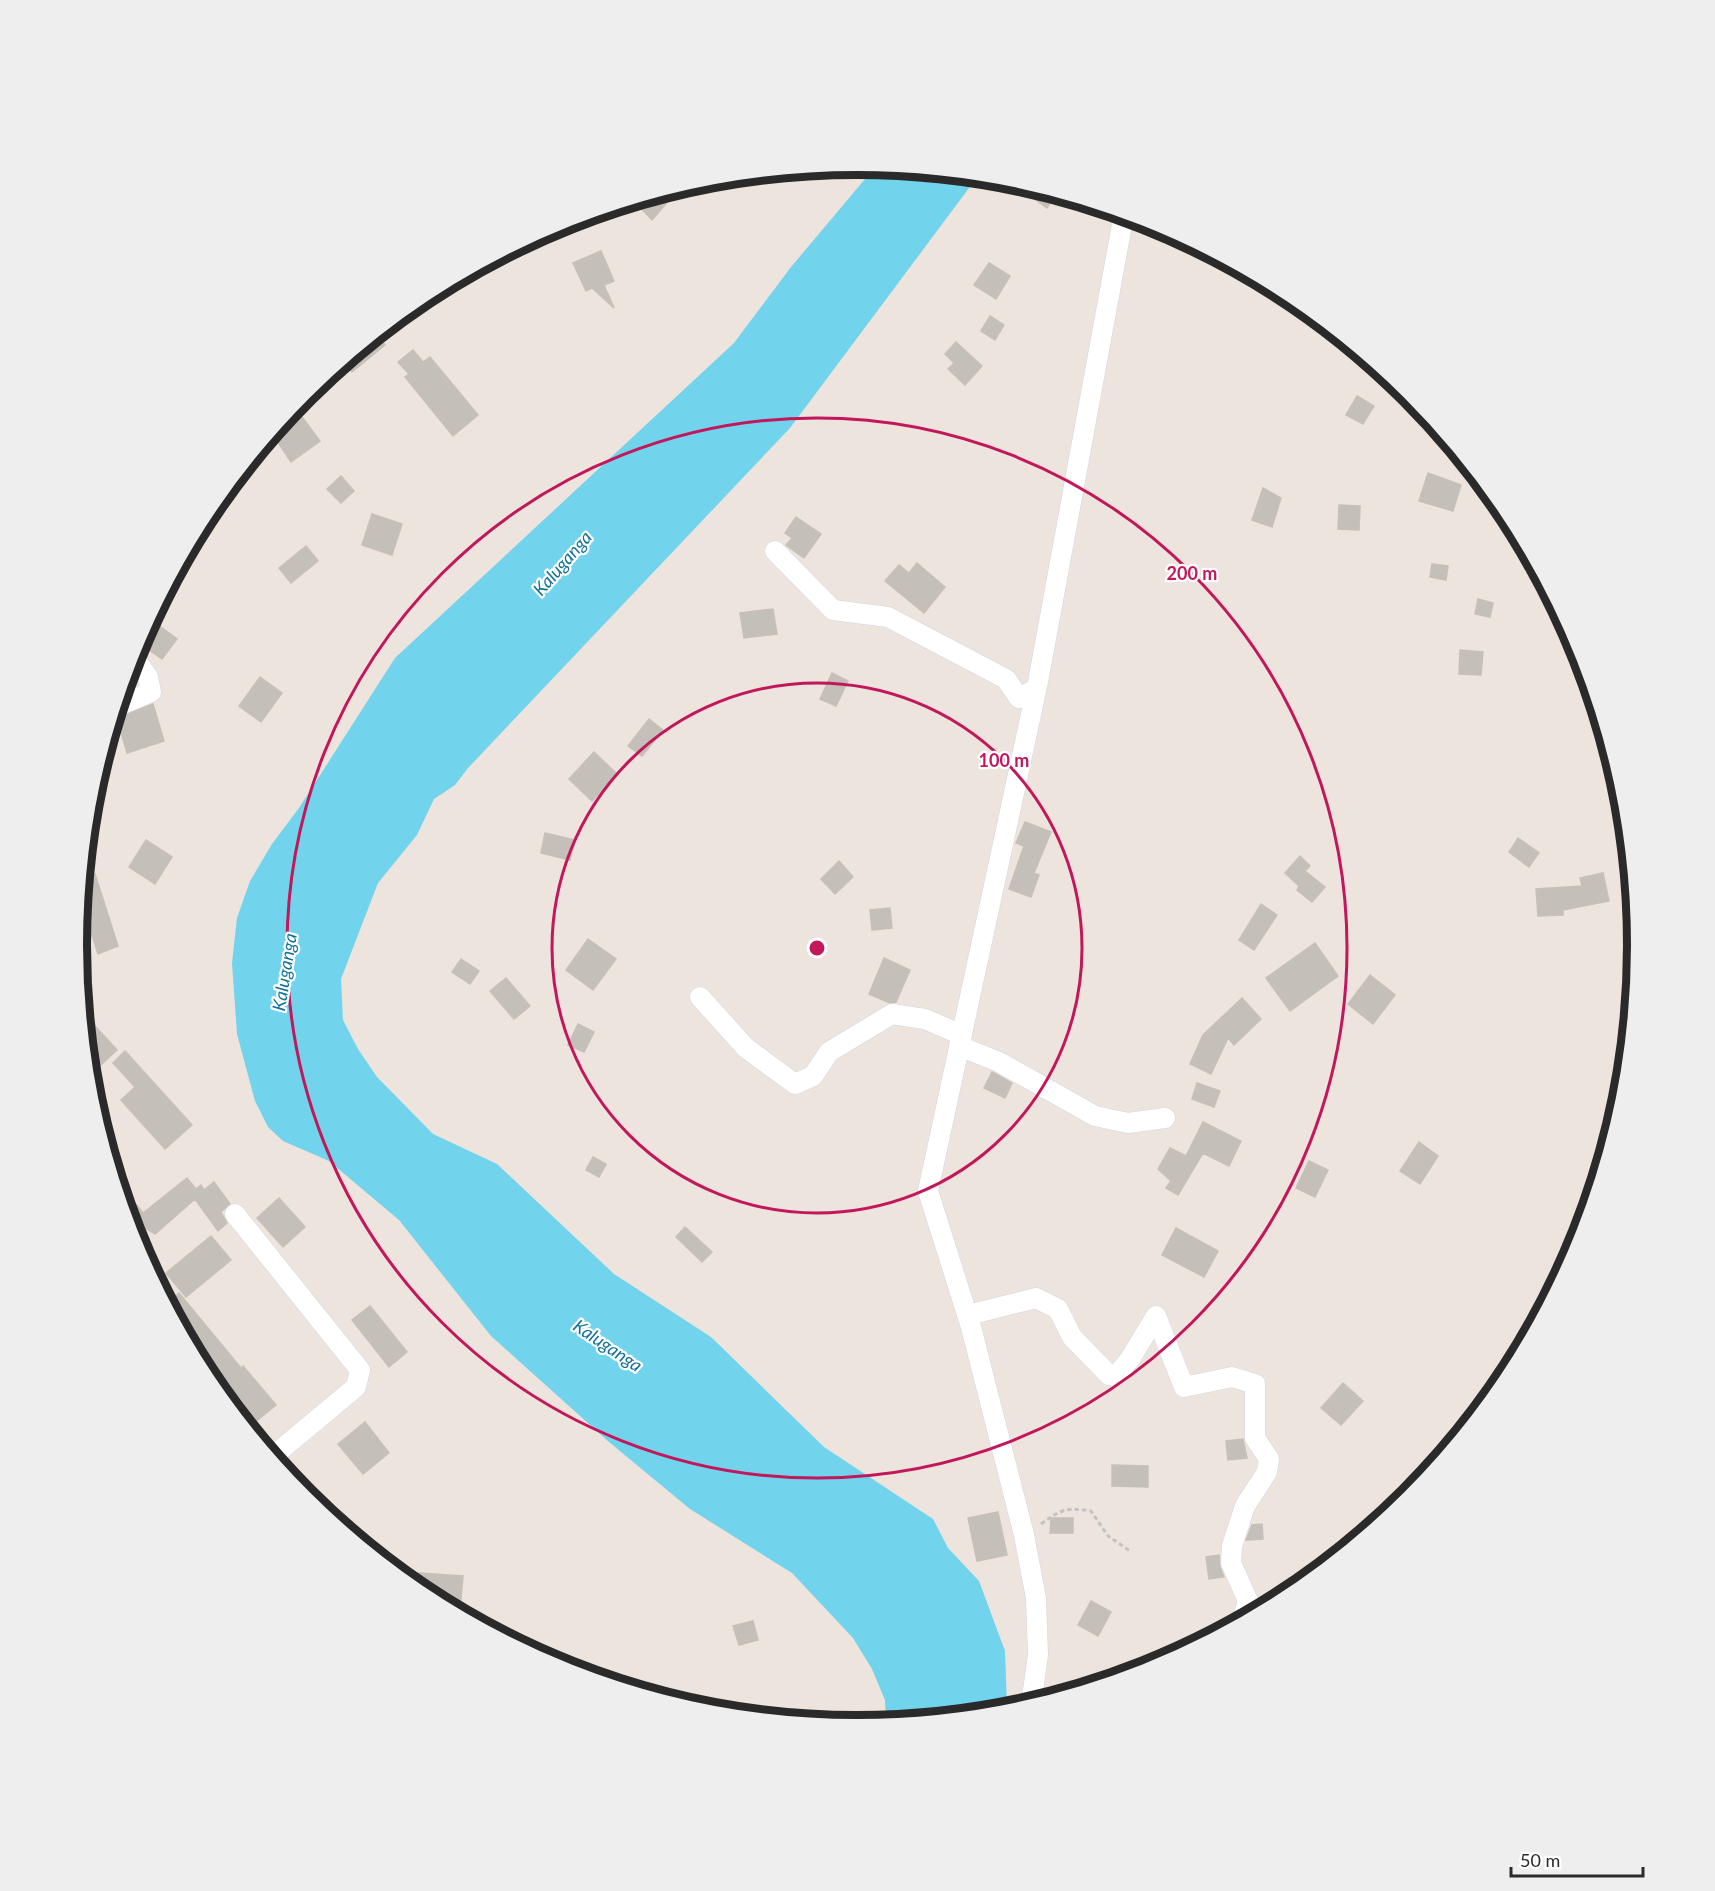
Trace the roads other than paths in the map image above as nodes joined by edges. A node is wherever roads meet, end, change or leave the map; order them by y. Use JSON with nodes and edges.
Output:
{"nodes":[{"id":1,"x":1122,"y":223,"type":"edge"},
{"id":2,"x":775,"y":551,"type":"dead end"},
{"id":3,"x":140,"y":666,"type":"edge"},
{"id":4,"x":1036,"y":689,"type":"junction"},
{"id":5,"x":127,"y":702,"type":"edge"},
{"id":6,"x":700,"y":997,"type":"dead end"},
{"id":7,"x":960,"y":1040,"type":"junction"},
{"id":8,"x":1165,"y":1118,"type":"dead end"},
{"id":9,"x":235,"y":1214,"type":"dead end"},
{"id":10,"x":968,"y":1315,"type":"junction"},
{"id":11,"x":277,"y":1453,"type":"edge"},
{"id":12,"x":1245,"y":1612,"type":"edge"},
{"id":13,"x":1032,"y":1696,"type":"edge"}],
"edges":[{"from":1,"to":4,"type":"street"},
{"from":2,"to":4,"type":"street"},
{"from":3,"to":5,"type":"street"},
{"from":4,"to":7,"type":"street"},
{"from":6,"to":7,"type":"street"},
{"from":7,"to":8,"type":"street"},
{"from":7,"to":10,"type":"street"},
{"from":9,"to":11,"type":"street"},
{"from":10,"to":12,"type":"street"},
{"from":10,"to":13,"type":"street"}]}
